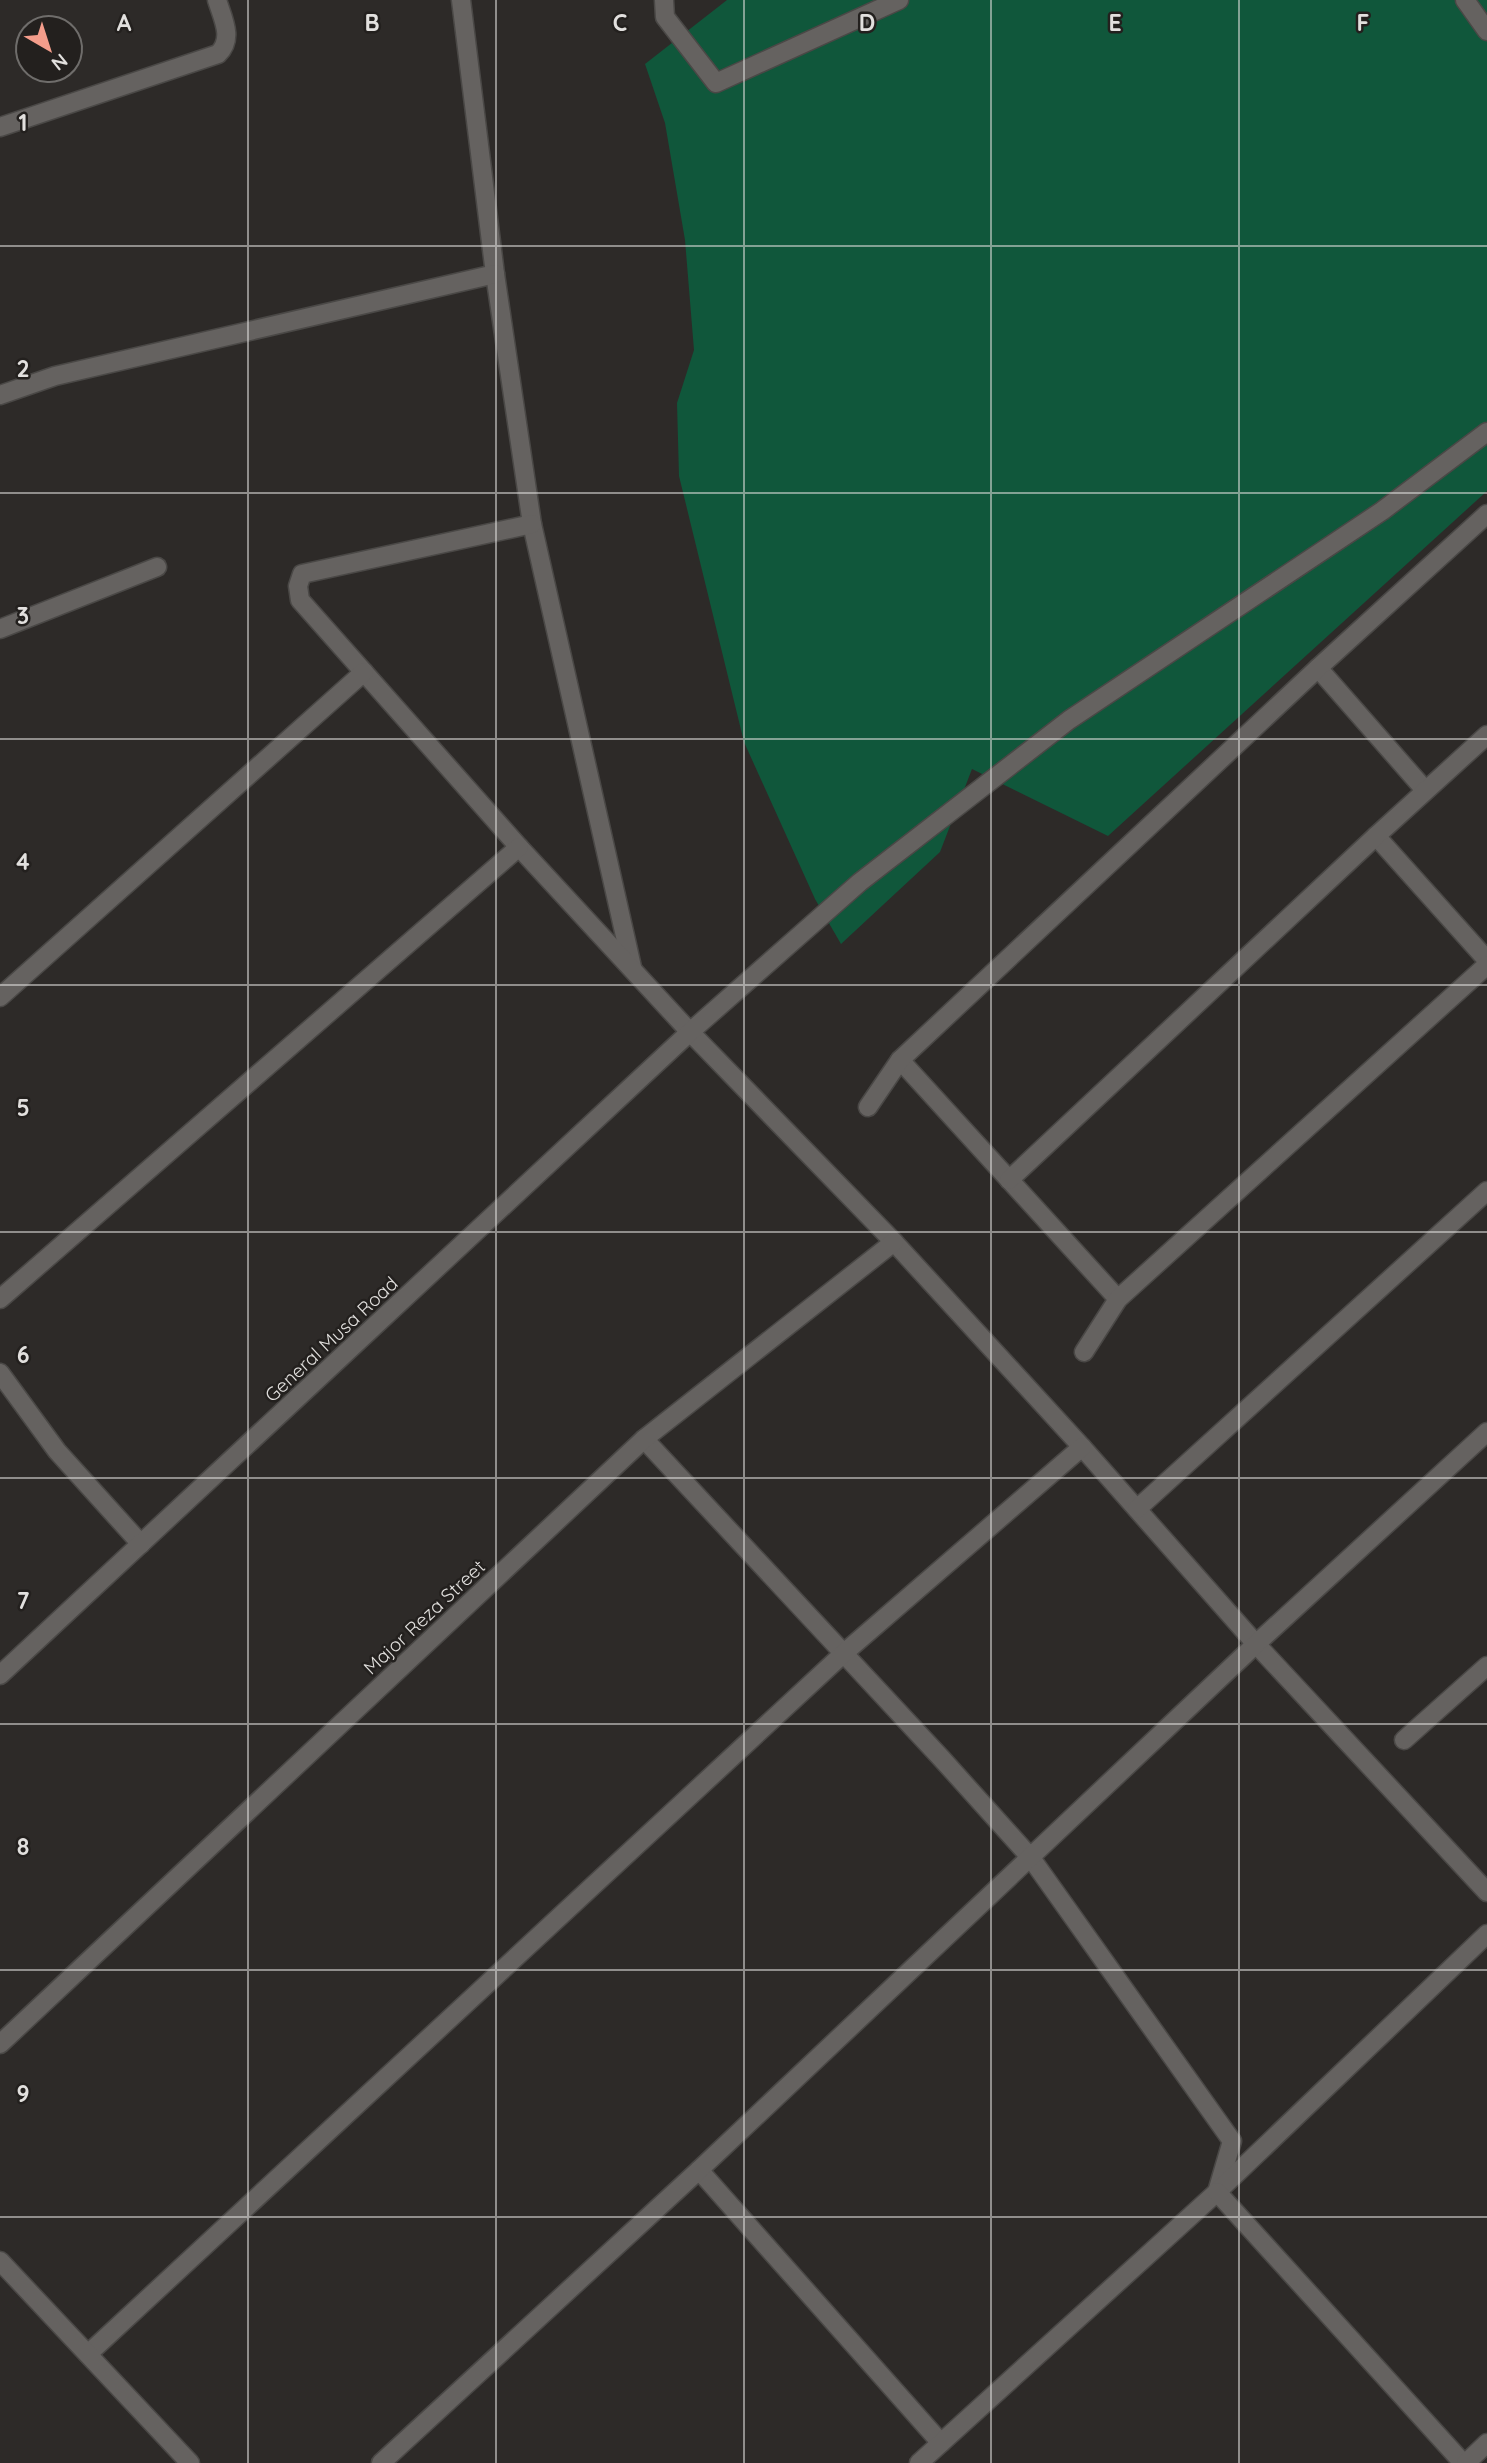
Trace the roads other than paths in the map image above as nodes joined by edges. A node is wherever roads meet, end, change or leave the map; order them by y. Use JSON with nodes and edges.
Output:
{"nodes":[{"id":1,"x":218,"y":0,"type":"edge"},
{"id":2,"x":461,"y":0,"type":"edge"},
{"id":3,"x":664,"y":0,"type":"edge"},
{"id":4,"x":899,"y":0,"type":"edge"},
{"id":5,"x":1465,"y":0,"type":"edge"},
{"id":6,"x":1487,"y":31,"type":"edge"},
{"id":7,"x":0,"y":127,"type":"edge"},
{"id":8,"x":495,"y":274,"type":"junction"},
{"id":9,"x":0,"y":395,"type":"edge"},
{"id":10,"x":1487,"y":432,"type":"edge"},
{"id":11,"x":1487,"y":514,"type":"edge"},
{"id":12,"x":532,"y":524,"type":"junction"},
{"id":13,"x":157,"y":567,"type":"dead end"},
{"id":14,"x":0,"y":629,"type":"edge"},
{"id":15,"x":1318,"y":668,"type":"junction"},
{"id":16,"x":364,"y":672,"type":"junction"},
{"id":17,"x":1487,"y":735,"type":"edge"},
{"id":18,"x":1425,"y":790,"type":"junction"},
{"id":19,"x":1376,"y":835,"type":"junction"},
{"id":20,"x":519,"y":847,"type":"junction"},
{"id":21,"x":1487,"y":962,"type":"edge"},
{"id":22,"x":632,"y":967,"type":"junction"},
{"id":23,"x":0,"y":997,"type":"edge"},
{"id":24,"x":690,"y":1032,"type":"junction"},
{"id":25,"x":900,"y":1060,"type":"junction"},
{"id":26,"x":868,"y":1107,"type":"dead end"},
{"id":27,"x":1009,"y":1180,"type":"junction"},
{"id":28,"x":1487,"y":1191,"type":"edge"},
{"id":29,"x":894,"y":1242,"type":"junction"},
{"id":30,"x":0,"y":1299,"type":"edge"},
{"id":31,"x":1118,"y":1299,"type":"junction"},
{"id":32,"x":1084,"y":1352,"type":"dead end"},
{"id":33,"x":0,"y":1373,"type":"edge"},
{"id":34,"x":1487,"y":1432,"type":"edge"},
{"id":35,"x":644,"y":1439,"type":"junction"},
{"id":36,"x":1082,"y":1447,"type":"junction"},
{"id":37,"x":1137,"y":1509,"type":"junction"},
{"id":38,"x":141,"y":1544,"type":"junction"},
{"id":39,"x":1256,"y":1644,"type":"junction"},
{"id":40,"x":844,"y":1653,"type":"junction"},
{"id":41,"x":1487,"y":1666,"type":"edge"},
{"id":42,"x":0,"y":1675,"type":"edge"},
{"id":43,"x":1404,"y":1741,"type":"dead end"},
{"id":44,"x":1031,"y":1858,"type":"junction"},
{"id":45,"x":1487,"y":1892,"type":"edge"},
{"id":46,"x":1487,"y":1934,"type":"edge"},
{"id":47,"x":0,"y":2044,"type":"edge"},
{"id":48,"x":699,"y":2171,"type":"junction"},
{"id":49,"x":1217,"y":2192,"type":"junction"},
{"id":50,"x":0,"y":2261,"type":"edge"},
{"id":51,"x":88,"y":2354,"type":"junction"},
{"id":52,"x":942,"y":2442,"type":"junction"},
{"id":53,"x":1487,"y":2443,"type":"edge"},
{"id":54,"x":190,"y":2463,"type":"edge"},
{"id":55,"x":381,"y":2463,"type":"edge"},
{"id":56,"x":919,"y":2463,"type":"edge"},
{"id":57,"x":1464,"y":2463,"type":"edge"}],
"edges":[{"from":1,"to":7,"type":"street"},
{"from":2,"to":8,"type":"street"},
{"from":3,"to":4,"type":"street"},
{"from":5,"to":6,"type":"street"},
{"from":8,"to":9,"type":"street"},
{"from":8,"to":12,"type":"street"},
{"from":10,"to":24,"type":"street","name":"General Musa Road"},
{"from":11,"to":15,"type":"street"},
{"from":12,"to":16,"type":"street"},
{"from":12,"to":22,"type":"street"},
{"from":13,"to":14,"type":"street"},
{"from":15,"to":18,"type":"street"},
{"from":15,"to":25,"type":"street"},
{"from":16,"to":20,"type":"street"},
{"from":16,"to":23,"type":"street"},
{"from":17,"to":18,"type":"street"},
{"from":18,"to":19,"type":"street"},
{"from":19,"to":21,"type":"street"},
{"from":19,"to":27,"type":"street"},
{"from":20,"to":22,"type":"street"},
{"from":20,"to":30,"type":"street"},
{"from":21,"to":31,"type":"street"},
{"from":22,"to":24,"type":"street"},
{"from":24,"to":29,"type":"street"},
{"from":24,"to":38,"type":"street","name":"General Musa Road"},
{"from":25,"to":26,"type":"street"},
{"from":25,"to":27,"type":"street"},
{"from":27,"to":31,"type":"street"},
{"from":28,"to":37,"type":"street"},
{"from":29,"to":35,"type":"street","name":"Major Reza Street"},
{"from":29,"to":36,"type":"street"},
{"from":31,"to":32,"type":"street"},
{"from":33,"to":38,"type":"street"},
{"from":34,"to":39,"type":"street"},
{"from":35,"to":40,"type":"street"},
{"from":35,"to":47,"type":"street","name":"Major Reza Street"},
{"from":36,"to":37,"type":"street"},
{"from":36,"to":40,"type":"street"},
{"from":37,"to":39,"type":"street"},
{"from":38,"to":42,"type":"street","name":"General Musa Road"},
{"from":39,"to":44,"type":"street"},
{"from":39,"to":45,"type":"street"},
{"from":40,"to":44,"type":"street"},
{"from":40,"to":51,"type":"street"},
{"from":41,"to":43,"type":"street"},
{"from":44,"to":48,"type":"street"},
{"from":44,"to":49,"type":"street"},
{"from":46,"to":49,"type":"street"},
{"from":48,"to":52,"type":"street"},
{"from":48,"to":55,"type":"street"},
{"from":49,"to":52,"type":"street"},
{"from":49,"to":57,"type":"street"},
{"from":50,"to":51,"type":"street"},
{"from":51,"to":54,"type":"street"},
{"from":52,"to":56,"type":"street"},
{"from":53,"to":57,"type":"street"}]}
